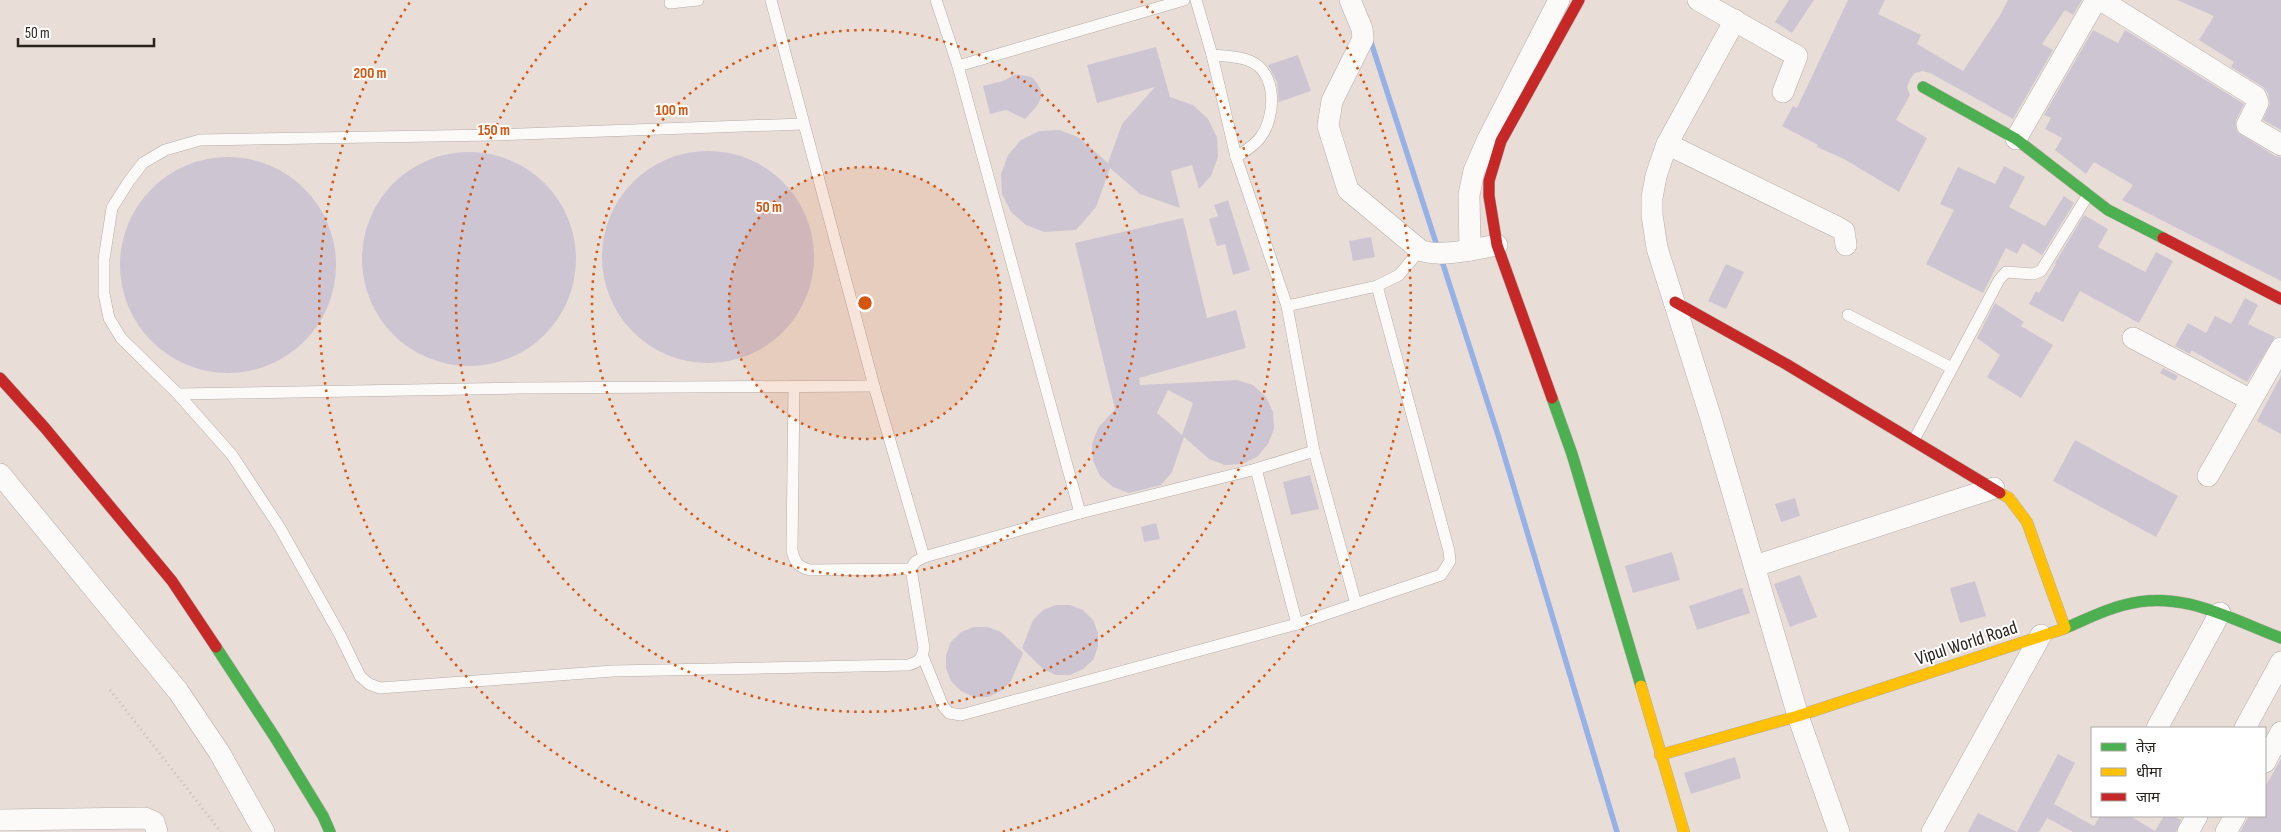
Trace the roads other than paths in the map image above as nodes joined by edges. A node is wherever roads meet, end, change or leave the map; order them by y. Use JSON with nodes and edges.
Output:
{"nodes":[{"id":1,"x":698,"y":0,"type":"edge"},
{"id":2,"x":770,"y":0,"type":"edge"},
{"id":3,"x":936,"y":0,"type":"edge"},
{"id":4,"x":1184,"y":0,"type":"edge"},
{"id":5,"x":1196,"y":0,"type":"edge"},
{"id":6,"x":1350,"y":0,"type":"edge"},
{"id":7,"x":1559,"y":0,"type":"edge"},
{"id":8,"x":1579,"y":0,"type":"edge"},
{"id":9,"x":1698,"y":0,"type":"edge"},
{"id":10,"x":2096,"y":0,"type":"edge"},
{"id":11,"x":2101,"y":0,"type":"edge"},
{"id":12,"x":670,"y":4,"type":"dead end"},
{"id":13,"x":1735,"y":20,"type":"junction"},
{"id":14,"x":1212,"y":55,"type":"junction"},
{"id":15,"x":958,"y":66,"type":"junction"},
{"id":16,"x":1923,"y":87,"type":"dead end"},
{"id":17,"x":1783,"y":92,"type":"dead end"},
{"id":18,"x":802,"y":124,"type":"junction"},
{"id":19,"x":2016,"y":139,"type":"junction"},
{"id":20,"x":1667,"y":144,"type":"junction"},
{"id":21,"x":2281,"y":145,"type":"edge"},
{"id":22,"x":1236,"y":157,"type":"junction"},
{"id":23,"x":2088,"y":195,"type":"junction"},
{"id":24,"x":1497,"y":245,"type":"junction"},
{"id":25,"x":1846,"y":245,"type":"dead end"},
{"id":26,"x":1443,"y":251,"type":"junction"},
{"id":27,"x":1377,"y":286,"type":"junction"},
{"id":28,"x":2281,"y":299,"type":"edge"},
{"id":29,"x":1675,"y":302,"type":"junction"},
{"id":30,"x":1287,"y":306,"type":"junction"},
{"id":31,"x":1848,"y":315,"type":"dead end"},
{"id":32,"x":2133,"y":338,"type":"dead end"},
{"id":33,"x":2281,"y":348,"type":"edge"},
{"id":34,"x":1952,"y":368,"type":"junction"},
{"id":35,"x":0,"y":378,"type":"edge"},
{"id":36,"x":794,"y":386,"type":"junction"},
{"id":37,"x":874,"y":386,"type":"junction"},
{"id":38,"x":178,"y":394,"type":"junction"},
{"id":39,"x":2251,"y":400,"type":"junction"},
{"id":40,"x":1914,"y":440,"type":"junction"},
{"id":41,"x":1314,"y":451,"type":"junction"},
{"id":42,"x":1256,"y":468,"type":"junction"},
{"id":43,"x":0,"y":474,"type":"edge"},
{"id":44,"x":2208,"y":476,"type":"dead end"},
{"id":45,"x":1994,"y":488,"type":"junction"},
{"id":46,"x":1080,"y":513,"type":"junction"},
{"id":47,"x":924,"y":556,"type":"junction"},
{"id":48,"x":1754,"y":566,"type":"junction"},
{"id":49,"x":911,"y":569,"type":"junction"},
{"id":50,"x":1356,"y":604,"type":"junction"},
{"id":51,"x":2220,"y":613,"type":"junction"},
{"id":52,"x":1297,"y":624,"type":"junction"},
{"id":53,"x":2065,"y":628,"type":"junction"},
{"id":54,"x":2041,"y":636,"type":"junction"},
{"id":55,"x":2281,"y":638,"type":"edge"},
{"id":56,"x":923,"y":657,"type":"junction"},
{"id":57,"x":2281,"y":662,"type":"edge"},
{"id":58,"x":1798,"y":716,"type":"junction"},
{"id":59,"x":2158,"y":727,"type":"edge"},
{"id":60,"x":2246,"y":727,"type":"edge"},
{"id":61,"x":2281,"y":732,"type":"edge"},
{"id":62,"x":1660,"y":755,"type":"junction"},
{"id":63,"x":2266,"y":760,"type":"edge"},
{"id":64,"x":2196,"y":817,"type":"edge"},
{"id":65,"x":2234,"y":817,"type":"edge"},
{"id":66,"x":0,"y":820,"type":"edge"},
{"id":67,"x":157,"y":832,"type":"edge"},
{"id":68,"x":264,"y":832,"type":"edge"},
{"id":69,"x":330,"y":832,"type":"edge"},
{"id":70,"x":1684,"y":832,"type":"edge"},
{"id":71,"x":1839,"y":832,"type":"edge"},
{"id":72,"x":1932,"y":832,"type":"edge"},
{"id":73,"x":2188,"y":832,"type":"edge"},
{"id":74,"x":2226,"y":832,"type":"edge"}],
"edges":[{"from":1,"to":12,"type":"lane"},
{"from":2,"to":18,"type":"lane"},
{"from":3,"to":15,"type":"lane"},
{"from":4,"to":15,"type":"lane"},
{"from":5,"to":14,"type":"lane"},
{"from":6,"to":26,"type":"street"},
{"from":7,"to":26,"type":"street"},
{"from":8,"to":24,"type":"street"},
{"from":9,"to":13,"type":"street"},
{"from":10,"to":19,"type":"street"},
{"from":11,"to":21,"type":"street"},
{"from":13,"to":17,"type":"street"},
{"from":13,"to":20,"type":"street"},
{"from":14,"to":22,"type":"lane"},
{"from":14,"to":22,"type":"lane"},
{"from":15,"to":46,"type":"lane"},
{"from":16,"to":19,"type":"street"},
{"from":18,"to":37,"type":"lane"},
{"from":18,"to":38,"type":"lane"},
{"from":19,"to":23,"type":"street"},
{"from":20,"to":25,"type":"street"},
{"from":20,"to":29,"type":"street"},
{"from":22,"to":30,"type":"lane"},
{"from":23,"to":28,"type":"street"},
{"from":23,"to":34,"type":"lane"},
{"from":24,"to":26,"type":"street"},
{"from":24,"to":62,"type":"street"},
{"from":26,"to":27,"type":"lane"},
{"from":27,"to":30,"type":"lane"},
{"from":27,"to":50,"type":"lane"},
{"from":29,"to":40,"type":"street"},
{"from":29,"to":48,"type":"street"},
{"from":30,"to":41,"type":"lane"},
{"from":31,"to":34,"type":"lane"},
{"from":32,"to":39,"type":"street"},
{"from":33,"to":39,"type":"street"},
{"from":34,"to":40,"type":"lane"},
{"from":35,"to":69,"type":"street"},
{"from":36,"to":37,"type":"lane"},
{"from":36,"to":38,"type":"lane"},
{"from":36,"to":49,"type":"lane"},
{"from":37,"to":47,"type":"lane"},
{"from":38,"to":56,"type":"lane"},
{"from":39,"to":44,"type":"street"},
{"from":40,"to":45,"type":"street"},
{"from":41,"to":42,"type":"lane"},
{"from":41,"to":50,"type":"lane"},
{"from":42,"to":46,"type":"lane"},
{"from":42,"to":52,"type":"lane"},
{"from":43,"to":68,"type":"street"},
{"from":45,"to":48,"type":"street"},
{"from":45,"to":53,"type":"street"},
{"from":46,"to":47,"type":"lane"},
{"from":47,"to":49,"type":"lane"},
{"from":48,"to":58,"type":"street"},
{"from":49,"to":56,"type":"lane"},
{"from":50,"to":52,"type":"lane"},
{"from":51,"to":53,"type":"street","name":"Vipul World Road"},
{"from":51,"to":55,"type":"street","name":"Vipul World Road"},
{"from":51,"to":59,"type":"street"},
{"from":52,"to":56,"type":"lane"},
{"from":53,"to":54,"type":"street","name":"Vipul World Road"},
{"from":54,"to":58,"type":"street","name":"Vipul World Road"},
{"from":54,"to":72,"type":"street"},
{"from":57,"to":60,"type":"street"},
{"from":58,"to":62,"type":"street","name":"Vipul World Road"},
{"from":58,"to":71,"type":"street"},
{"from":61,"to":63,"type":"street"},
{"from":62,"to":70,"type":"street"},
{"from":64,"to":73,"type":"street"},
{"from":65,"to":74,"type":"street"},
{"from":66,"to":67,"type":"street"}]}
